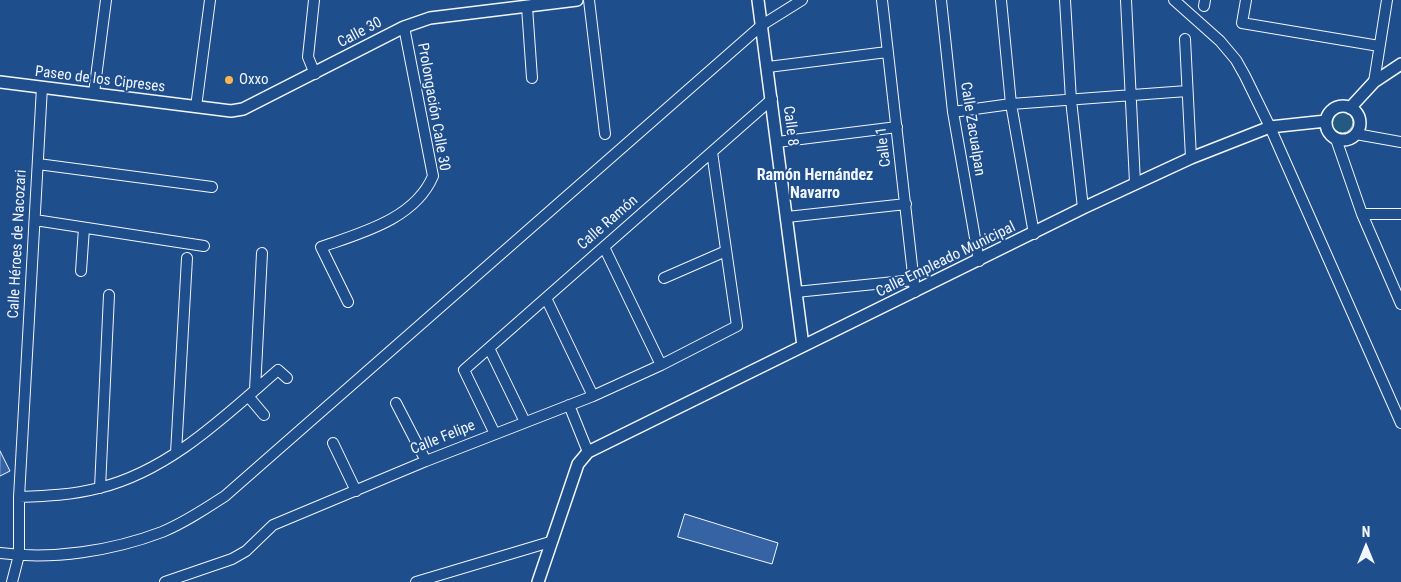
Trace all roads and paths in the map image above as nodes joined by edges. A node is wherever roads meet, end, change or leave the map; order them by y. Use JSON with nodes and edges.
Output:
{"nodes":[{"id":1,"x":106,"y":0,"type":"edge"},
{"id":2,"x":210,"y":0,"type":"edge"},
{"id":3,"x":314,"y":0,"type":"edge"},
{"id":4,"x":577,"y":0,"type":"edge"},
{"id":5,"x":589,"y":0,"type":"edge"},
{"id":6,"x":758,"y":0,"type":"edge"},
{"id":7,"x":802,"y":0,"type":"edge"},
{"id":8,"x":882,"y":0,"type":"edge"},
{"id":9,"x":941,"y":0,"type":"edge"},
{"id":10,"x":1001,"y":0,"type":"edge"},
{"id":11,"x":1065,"y":0,"type":"edge"},
{"id":12,"x":1126,"y":0,"type":"edge"},
{"id":13,"x":1174,"y":0,"type":"edge"},
{"id":14,"x":1246,"y":0,"type":"edge"},
{"id":15,"x":1387,"y":0,"type":"edge"},
{"id":16,"x":527,"y":8,"type":"junction"},
{"id":17,"x":762,"y":25,"type":"junction"},
{"id":18,"x":404,"y":26,"type":"junction"},
{"id":19,"x":1185,"y":39,"type":"dead end"},
{"id":20,"x":1379,"y":46,"type":"junction"},
{"id":21,"x":887,"y":52,"type":"junction"},
{"id":22,"x":1401,"y":64,"type":"edge"},
{"id":23,"x":768,"y":67,"type":"junction"},
{"id":24,"x":315,"y":74,"type":"junction"},
{"id":25,"x":532,"y":78,"type":"dead end"},
{"id":26,"x":0,"y":82,"type":"edge"},
{"id":27,"x":1374,"y":82,"type":"junction"},
{"id":28,"x":42,"y":87,"type":"junction"},
{"id":29,"x":1188,"y":91,"type":"junction"},
{"id":30,"x":94,"y":94,"type":"junction"},
{"id":31,"x":1130,"y":96,"type":"junction"},
{"id":32,"x":772,"y":99,"type":"junction"},
{"id":33,"x":1071,"y":100,"type":"junction"},
{"id":34,"x":1011,"y":104,"type":"junction"},
{"id":35,"x":196,"y":107,"type":"junction"},
{"id":36,"x":1350,"y":108,"type":"junction"},
{"id":37,"x":953,"y":112,"type":"junction"},
{"id":38,"x":1326,"y":121,"type":"junction"},
{"id":39,"x":897,"y":127,"type":"junction"},
{"id":40,"x":1270,"y":127,"type":"junction"},
{"id":41,"x":605,"y":134,"type":"dead end"},
{"id":42,"x":1356,"y":134,"type":"junction"},
{"id":43,"x":1401,"y":135,"type":"edge"},
{"id":44,"x":1336,"y":139,"type":"junction"},
{"id":45,"x":777,"y":142,"type":"junction"},
{"id":46,"x":1396,"y":142,"type":"edge"},
{"id":47,"x":712,"y":152,"type":"junction"},
{"id":48,"x":1191,"y":158,"type":"junction"},
{"id":49,"x":38,"y":164,"type":"junction"},
{"id":50,"x":1135,"y":183,"type":"junction"},
{"id":51,"x":212,"y":187,"type":"dead end"},
{"id":52,"x":906,"y":204,"type":"junction"},
{"id":53,"x":1083,"y":208,"type":"junction"},
{"id":54,"x":1362,"y":214,"type":"junction"},
{"id":55,"x":1401,"y":214,"type":"edge"},
{"id":56,"x":786,"y":217,"type":"junction"},
{"id":57,"x":35,"y":220,"type":"junction"},
{"id":58,"x":84,"y":228,"type":"junction"},
{"id":59,"x":1034,"y":234,"type":"junction"},
{"id":60,"x":204,"y":246,"type":"dead end"},
{"id":61,"x":604,"y":247,"type":"junction"},
{"id":62,"x":726,"y":251,"type":"junction"},
{"id":63,"x":262,"y":253,"type":"dead end"},
{"id":64,"x":187,"y":258,"type":"dead end"},
{"id":65,"x":979,"y":261,"type":"junction"},
{"id":66,"x":82,"y":271,"type":"dead end"},
{"id":67,"x":664,"y":278,"type":"dead end"},
{"id":68,"x":1396,"y":282,"type":"edge"},
{"id":69,"x":915,"y":286,"type":"junction"},
{"id":70,"x":796,"y":292,"type":"junction"},
{"id":71,"x":109,"y":295,"type":"dead end"},
{"id":72,"x":546,"y":298,"type":"junction"},
{"id":73,"x":348,"y":302,"type":"dead end"},
{"id":74,"x":1401,"y":304,"type":"edge"},
{"id":75,"x":803,"y":346,"type":"junction"},
{"id":76,"x":489,"y":348,"type":"junction"},
{"id":77,"x":661,"y":365,"type":"junction"},
{"id":78,"x":287,"y":378,"type":"dead end"},
{"id":79,"x":252,"y":393,"type":"junction"},
{"id":80,"x":593,"y":396,"type":"junction"},
{"id":81,"x":396,"y":404,"type":"dead end"},
{"id":82,"x":569,"y":405,"type":"junction"},
{"id":83,"x":264,"y":415,"type":"dead end"},
{"id":84,"x":525,"y":422,"type":"junction"},
{"id":85,"x":1401,"y":423,"type":"edge"},
{"id":86,"x":496,"y":434,"type":"junction"},
{"id":87,"x":333,"y":443,"type":"dead end"},
{"id":88,"x":588,"y":452,"type":"junction"},
{"id":89,"x":176,"y":453,"type":"junction"},
{"id":90,"x":426,"y":461,"type":"junction"},
{"id":91,"x":100,"y":488,"type":"junction"},
{"id":92,"x":356,"y":491,"type":"junction"},
{"id":93,"x":19,"y":497,"type":"junction"},
{"id":94,"x":550,"y":542,"type":"junction"},
{"id":95,"x":0,"y":553,"type":"edge"},
{"id":96,"x":19,"y":555,"type":"junction"},
{"id":97,"x":12,"y":582,"type":"edge"},
{"id":98,"x":165,"y":582,"type":"edge"},
{"id":99,"x":416,"y":582,"type":"edge"},
{"id":100,"x":538,"y":582,"type":"edge"}],
"edges":[{"from":1,"to":30,"type":"street"},
{"from":2,"to":35,"type":"street"},
{"from":3,"to":24,"type":"street"},
{"from":4,"to":16,"type":"street","name":"Calle 30"},
{"from":5,"to":41,"type":"street"},
{"from":6,"to":17,"type":"street","name":"Calle 8"},
{"from":7,"to":17,"type":"street"},
{"from":8,"to":21,"type":"street","name":"Calle 1"},
{"from":9,"to":37,"type":"street","name":"Calle Zacualpan"},
{"from":10,"to":34,"type":"street"},
{"from":11,"to":33,"type":"street"},
{"from":12,"to":31,"type":"street"},
{"from":13,"to":40,"type":"street"},
{"from":14,"to":20,"type":"street"},
{"from":15,"to":20,"type":"street"},
{"from":16,"to":18,"type":"street","name":"Calle 30"},
{"from":16,"to":25,"type":"street"},
{"from":17,"to":23,"type":"street","name":"Calle 8"},
{"from":17,"to":96,"type":"street"},
{"from":18,"to":24,"type":"street","name":"Calle 30"},
{"from":18,"to":73,"type":"street","name":"Prolongación Calle 30"},
{"from":19,"to":29,"type":"street"},
{"from":20,"to":27,"type":"street"},
{"from":21,"to":23,"type":"street"},
{"from":21,"to":39,"type":"street","name":"Calle 1"},
{"from":22,"to":27,"type":"street"},
{"from":23,"to":32,"type":"street","name":"Calle 8"},
{"from":24,"to":35,"type":"street","name":"Calle 30"},
{"from":26,"to":28,"type":"street","name":"Paseo de los Cipreses"},
{"from":27,"to":36,"type":"street"},
{"from":28,"to":30,"type":"street","name":"Paseo de los Cipreses"},
{"from":28,"to":49,"type":"street","name":"Calle Héroes de Nacozari"},
{"from":29,"to":31,"type":"street"},
{"from":29,"to":48,"type":"street"},
{"from":30,"to":35,"type":"street","name":"Paseo de los Cipreses"},
{"from":31,"to":33,"type":"street"},
{"from":31,"to":50,"type":"street"},
{"from":32,"to":45,"type":"street","name":"Calle 8"},
{"from":32,"to":47,"type":"street","name":"Calle Ramón"},
{"from":33,"to":34,"type":"street"},
{"from":33,"to":53,"type":"street"},
{"from":34,"to":37,"type":"street"},
{"from":34,"to":59,"type":"street"},
{"from":36,"to":38,"type":"street"},
{"from":36,"to":42,"type":"street"},
{"from":37,"to":65,"type":"street","name":"Calle Zacualpan"},
{"from":38,"to":40,"type":"street","name":"Calle Empleado Municipal"},
{"from":38,"to":44,"type":"street"},
{"from":39,"to":45,"type":"street"},
{"from":39,"to":52,"type":"street","name":"Calle 1"},
{"from":40,"to":48,"type":"street","name":"Calle Empleado Municipal"},
{"from":40,"to":85,"type":"street"},
{"from":42,"to":44,"type":"street"},
{"from":42,"to":46,"type":"street"},
{"from":43,"to":46,"type":"street"},
{"from":44,"to":54,"type":"street"},
{"from":45,"to":56,"type":"street","name":"Calle 8"},
{"from":47,"to":61,"type":"street","name":"Calle Ramón"},
{"from":47,"to":62,"type":"street"},
{"from":48,"to":50,"type":"street","name":"Calle Empleado Municipal"},
{"from":49,"to":51,"type":"street"},
{"from":49,"to":57,"type":"street","name":"Calle Héroes de Nacozari"},
{"from":50,"to":53,"type":"street","name":"Calle Empleado Municipal"},
{"from":52,"to":56,"type":"street"},
{"from":52,"to":69,"type":"street","name":"Calle 1"},
{"from":53,"to":59,"type":"street","name":"Calle Empleado Municipal"},
{"from":54,"to":55,"type":"street"},
{"from":54,"to":68,"type":"street"},
{"from":56,"to":70,"type":"street","name":"Calle 8"},
{"from":57,"to":58,"type":"street"},
{"from":57,"to":93,"type":"street","name":"Calle Héroes de Nacozari"},
{"from":58,"to":60,"type":"street"},
{"from":58,"to":66,"type":"street"},
{"from":59,"to":65,"type":"street","name":"Calle Empleado Municipal"},
{"from":61,"to":72,"type":"street","name":"Calle Ramón"},
{"from":61,"to":77,"type":"street"},
{"from":62,"to":67,"type":"street"},
{"from":62,"to":77,"type":"street","name":"Calle Felipe"},
{"from":63,"to":79,"type":"street"},
{"from":64,"to":89,"type":"street"},
{"from":65,"to":69,"type":"street","name":"Calle Empleado Municipal"},
{"from":68,"to":74,"type":"street"},
{"from":69,"to":70,"type":"street"},
{"from":69,"to":75,"type":"street","name":"Calle Empleado Municipal"},
{"from":70,"to":75,"type":"street","name":"Calle 8"},
{"from":71,"to":91,"type":"street"},
{"from":72,"to":76,"type":"street","name":"Calle Ramón"},
{"from":72,"to":80,"type":"street"},
{"from":75,"to":88,"type":"street","name":"Calle Empleado Municipal"},
{"from":76,"to":84,"type":"street"},
{"from":76,"to":86,"type":"street","name":"Calle Ramón"},
{"from":77,"to":80,"type":"street","name":"Calle Felipe"},
{"from":78,"to":79,"type":"street"},
{"from":79,"to":83,"type":"street"},
{"from":79,"to":89,"type":"street"},
{"from":80,"to":82,"type":"street","name":"Calle Felipe"},
{"from":81,"to":90,"type":"street"},
{"from":82,"to":84,"type":"street","name":"Calle Felipe"},
{"from":82,"to":88,"type":"street"},
{"from":84,"to":86,"type":"street","name":"Calle Felipe"},
{"from":86,"to":90,"type":"street","name":"Calle Felipe"},
{"from":87,"to":92,"type":"street"},
{"from":88,"to":94,"type":"street"},
{"from":89,"to":91,"type":"street"},
{"from":90,"to":92,"type":"street","name":"Calle Felipe"},
{"from":91,"to":93,"type":"street"},
{"from":92,"to":98,"type":"street","name":"Calle Felipe"},
{"from":93,"to":96,"type":"street","name":"Calle Héroes de Nacozari"},
{"from":94,"to":99,"type":"street"},
{"from":94,"to":100,"type":"street"},
{"from":95,"to":96,"type":"street"},
{"from":96,"to":97,"type":"street","name":"Calle Héroes de Nacozari"}]}
